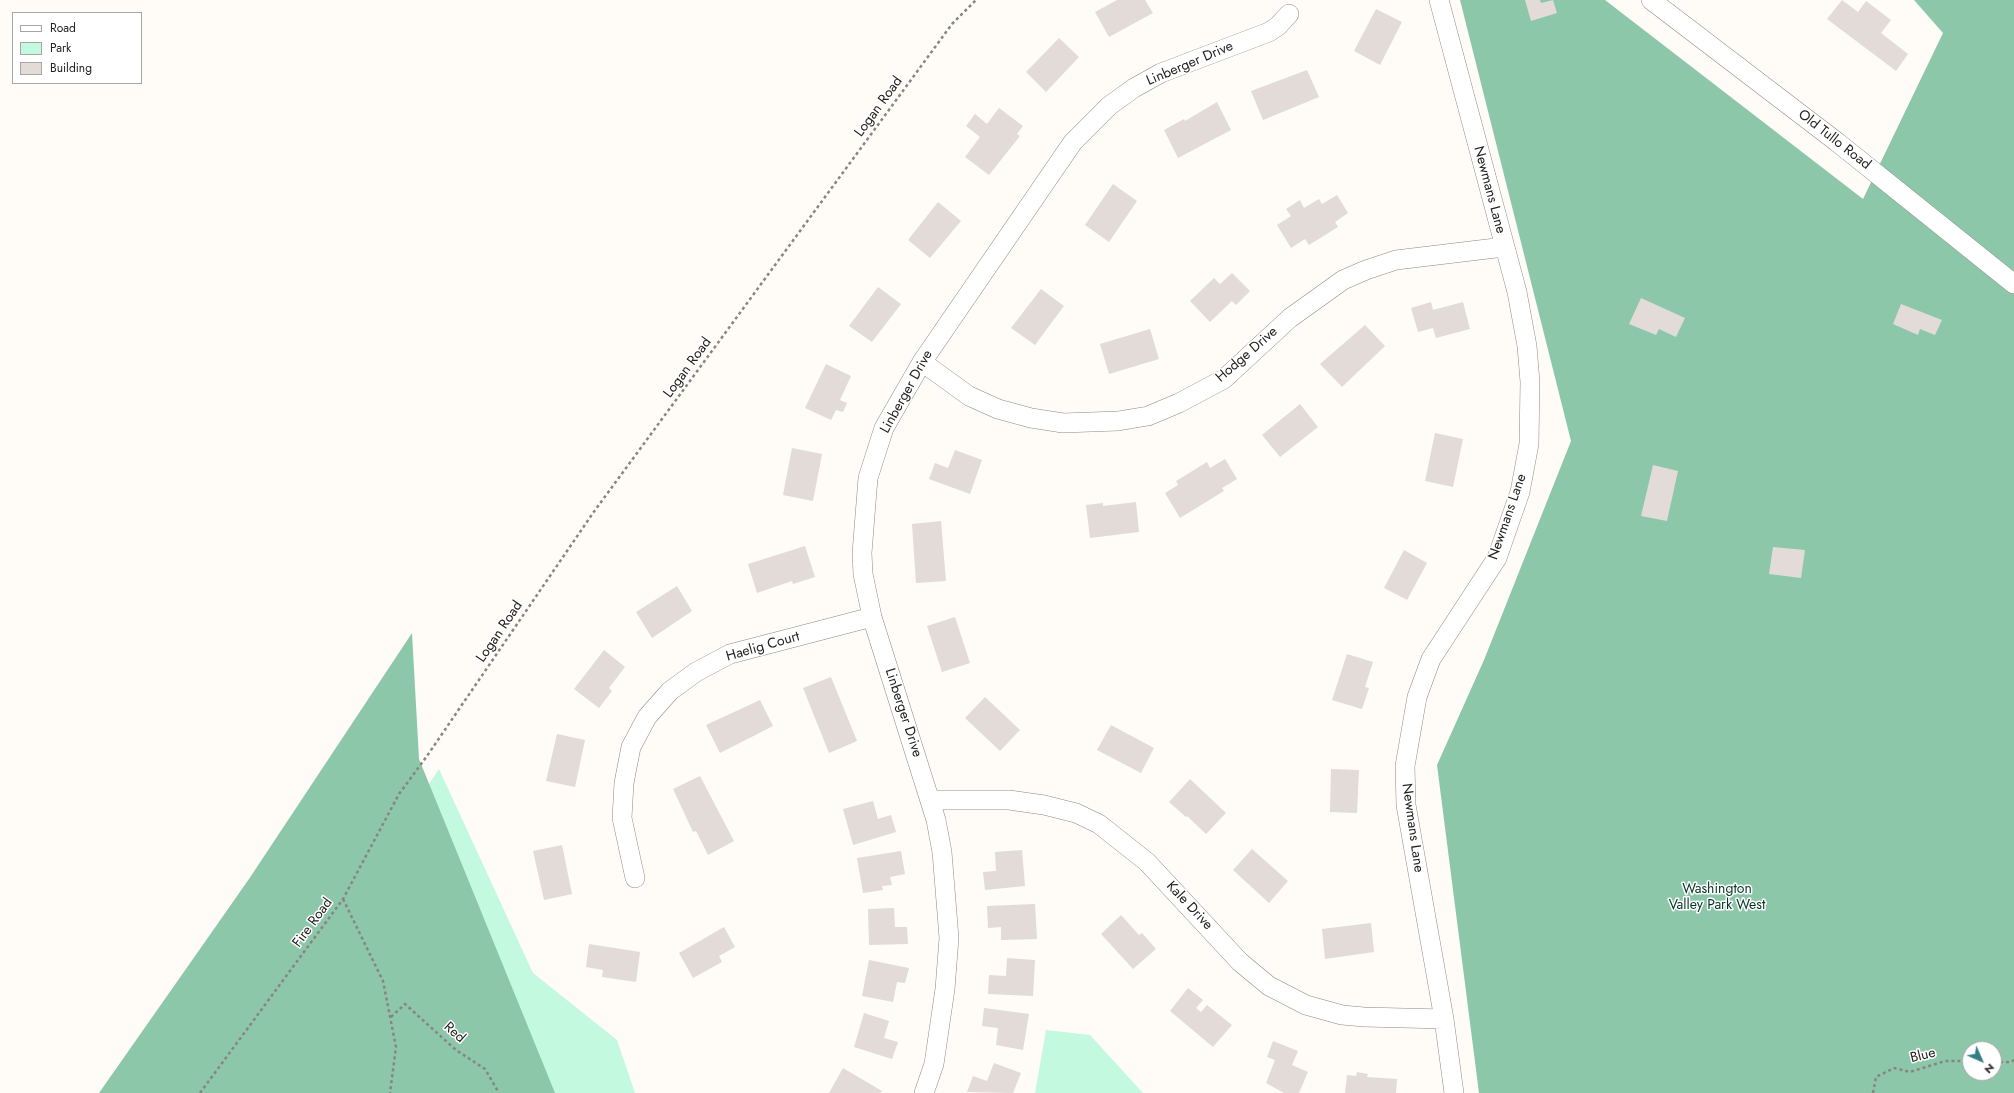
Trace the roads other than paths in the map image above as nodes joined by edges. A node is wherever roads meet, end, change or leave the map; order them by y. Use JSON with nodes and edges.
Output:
{"nodes":[{"id":1,"x":1439,"y":0,"type":"edge"},
{"id":2,"x":1651,"y":0,"type":"edge"},
{"id":3,"x":1289,"y":14,"type":"dead end"},
{"id":4,"x":1504,"y":247,"type":"junction"},
{"id":5,"x":2014,"y":284,"type":"edge"},
{"id":6,"x":922,"y":362,"type":"junction"},
{"id":7,"x":872,"y":617,"type":"junction"},
{"id":8,"x":930,"y":800,"type":"junction"},
{"id":9,"x":635,"y":878,"type":"dead end"},
{"id":10,"x":1444,"y":1019,"type":"junction"},
{"id":11,"x":924,"y":1093,"type":"edge"},
{"id":12,"x":1454,"y":1093,"type":"edge"}],
"edges":[{"from":1,"to":4,"type":"street","name":"Newmans Lane"},
{"from":2,"to":5,"type":"street","name":"Old Tullo Road"},
{"from":3,"to":6,"type":"street","name":"Linberger Drive"},
{"from":4,"to":6,"type":"street","name":"Hodge Drive"},
{"from":4,"to":10,"type":"street","name":"Newmans Lane"},
{"from":6,"to":7,"type":"street","name":"Linberger Drive"},
{"from":7,"to":8,"type":"street","name":"Linberger Drive"},
{"from":7,"to":9,"type":"street","name":"Haelig Court"},
{"from":8,"to":10,"type":"street","name":"Kale Drive"},
{"from":8,"to":11,"type":"street","name":"Linberger Drive"},
{"from":10,"to":12,"type":"street","name":"Newmans Lane"}]}
